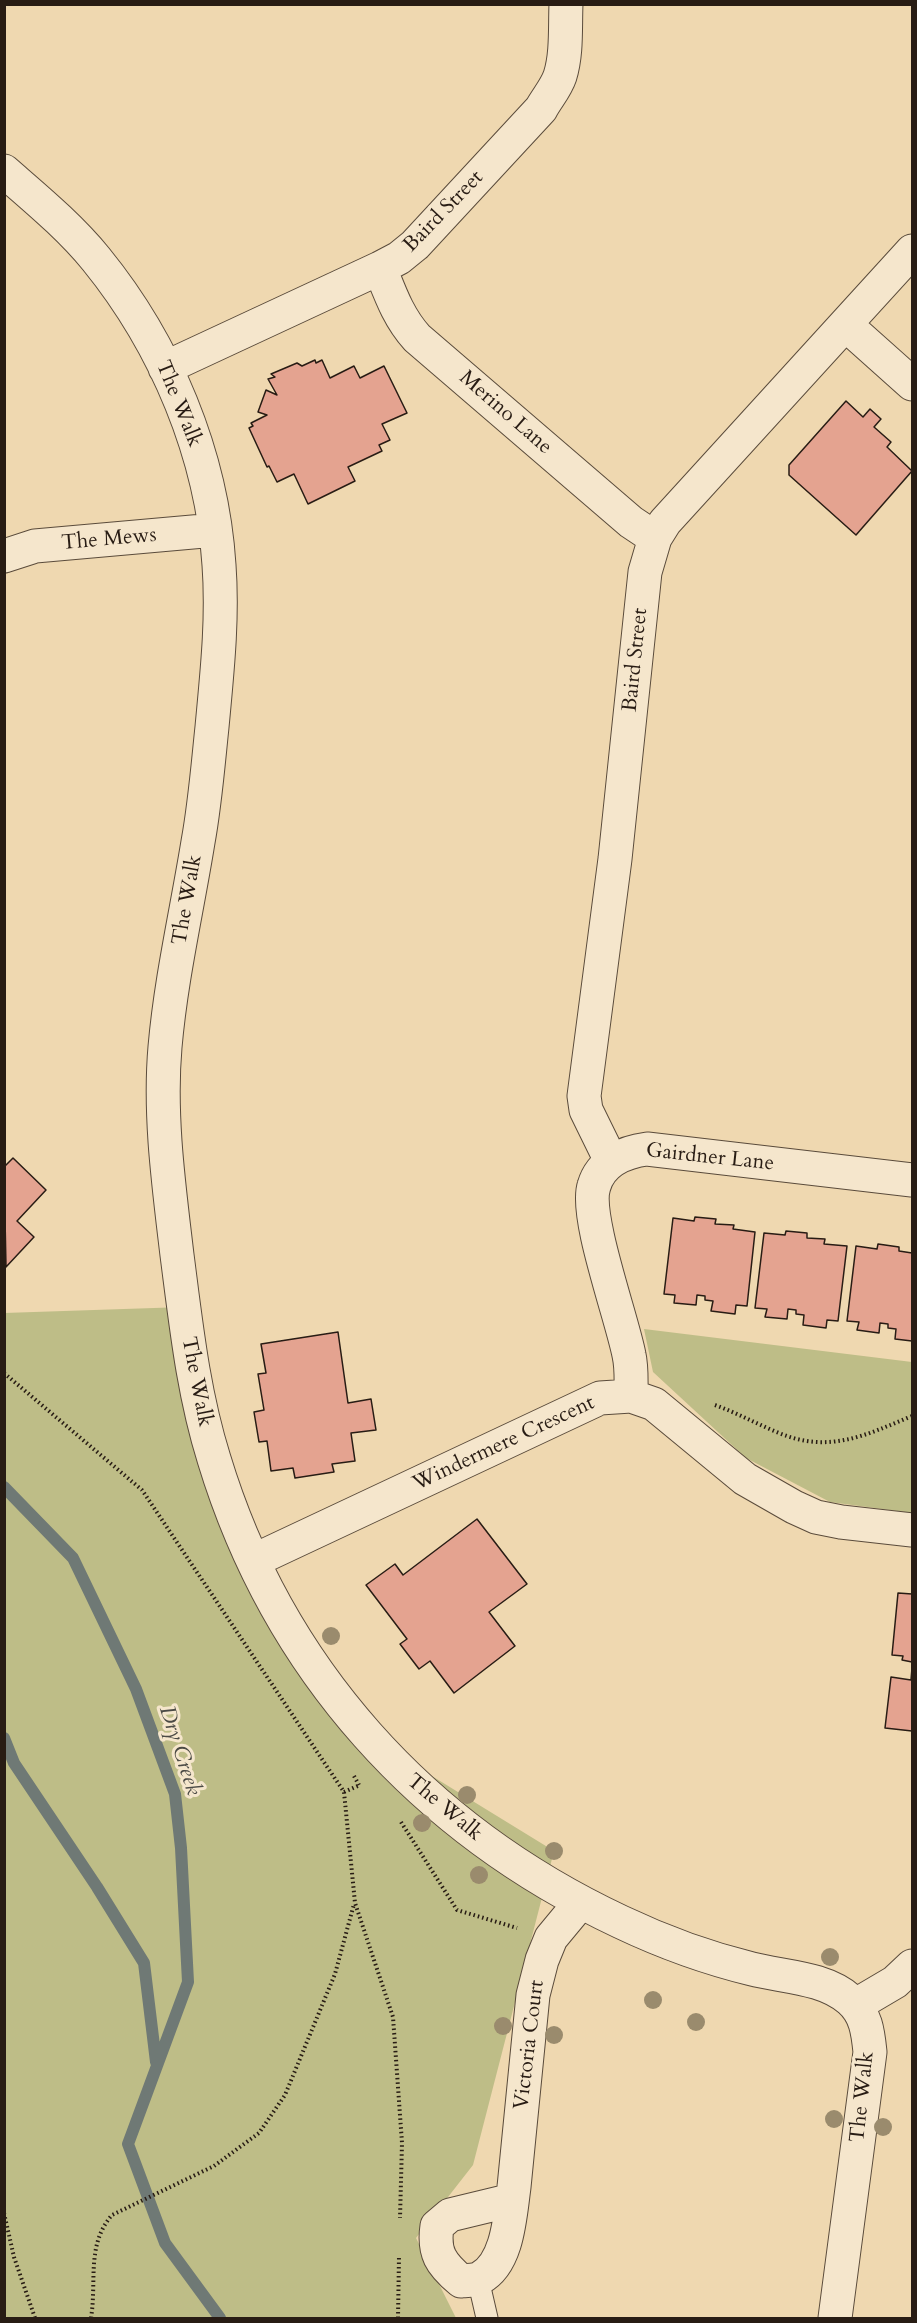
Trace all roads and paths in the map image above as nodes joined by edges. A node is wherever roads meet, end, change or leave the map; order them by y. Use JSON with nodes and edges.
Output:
{"nodes":[{"id":1,"x":566,"y":4,"type":"edge"},
{"id":2,"x":4,"y":171,"type":"edge"},
{"id":3,"x":912,"y":251,"type":"edge"},
{"id":4,"x":380,"y":268,"type":"junction"},
{"id":5,"x":846,"y":325,"type":"junction"},
{"id":6,"x":165,"y":368,"type":"junction"},
{"id":7,"x":912,"y":384,"type":"edge"},
{"id":8,"x":215,"y":530,"type":"junction"},
{"id":9,"x":655,"y":538,"type":"junction"},
{"id":10,"x":4,"y":556,"type":"edge"},
{"id":11,"x":611,"y":1161,"type":"junction"},
{"id":12,"x":912,"y":1180,"type":"edge"},
{"id":13,"x":4,"y":1373,"type":"edge"},
{"id":14,"x":631,"y":1396,"type":"junction"},
{"id":15,"x":712,"y":1404,"type":"dead end"},
{"id":16,"x":912,"y":1416,"type":"edge"},
{"id":17,"x":912,"y":1530,"type":"edge"},
{"id":18,"x":253,"y":1561,"type":"junction"},
{"id":19,"x":366,"y":1782,"type":"dead end"},
{"id":20,"x":344,"y":1792,"type":"junction"},
{"id":21,"x":399,"y":1818,"type":"dead end"},
{"id":22,"x":355,"y":1903,"type":"junction"},
{"id":23,"x":580,"y":1903,"type":"junction"},
{"id":24,"x":551,"y":1938,"type":"junction"},
{"id":25,"x":912,"y":1966,"type":"edge"},
{"id":26,"x":856,"y":2006,"type":"junction"},
{"id":27,"x":512,"y":2200,"type":"junction"},
{"id":28,"x":4,"y":2213,"type":"edge"},
{"id":29,"x":400,"y":2225,"type":"dead end"},
{"id":30,"x":399,"y":2248,"type":"dead end"},
{"id":31,"x":478,"y":2279,"type":"junction"},
{"id":32,"x":35,"y":2319,"type":"edge"},
{"id":33,"x":91,"y":2319,"type":"edge"},
{"id":34,"x":398,"y":2319,"type":"edge"},
{"id":35,"x":487,"y":2319,"type":"edge"},
{"id":36,"x":835,"y":2319,"type":"edge"}],
"edges":[{"from":1,"to":4,"type":"street","name":"Baird Street"},
{"from":2,"to":6,"type":"street","name":"The Walk"},
{"from":3,"to":5,"type":"street","name":"Baird Street"},
{"from":4,"to":6,"type":"street","name":"Baird Street"},
{"from":4,"to":9,"type":"street","name":"Merino Lane"},
{"from":5,"to":7,"type":"street"},
{"from":5,"to":9,"type":"street","name":"Baird Street"},
{"from":6,"to":8,"type":"street","name":"The Walk"},
{"from":8,"to":10,"type":"street","name":"The Mews"},
{"from":8,"to":18,"type":"street","name":"The Walk"},
{"from":9,"to":11,"type":"street","name":"Baird Street"},
{"from":11,"to":12,"type":"street","name":"Gairdner Lane"},
{"from":11,"to":14,"type":"street"},
{"from":13,"to":20,"type":"path"},
{"from":14,"to":17,"type":"street","name":"Windermere Crescent"},
{"from":14,"to":18,"type":"street","name":"Windermere Crescent"},
{"from":15,"to":16,"type":"path"},
{"from":18,"to":23,"type":"street","name":"The Walk"},
{"from":19,"to":20,"type":"path"},
{"from":20,"to":22,"type":"path"},
{"from":21,"to":24,"type":"path"},
{"from":22,"to":29,"type":"path"},
{"from":22,"to":33,"type":"path"},
{"from":23,"to":24,"type":"street","name":"Victoria Court"},
{"from":23,"to":26,"type":"street","name":"The Walk"},
{"from":24,"to":27,"type":"street","name":"Victoria Court"},
{"from":25,"to":26,"type":"street"},
{"from":26,"to":36,"type":"street","name":"The Walk"},
{"from":27,"to":31,"type":"street","name":"Victoria Court"},
{"from":27,"to":31,"type":"street"},
{"from":28,"to":32,"type":"path"},
{"from":30,"to":34,"type":"path"},
{"from":31,"to":35,"type":"lane"}]}
